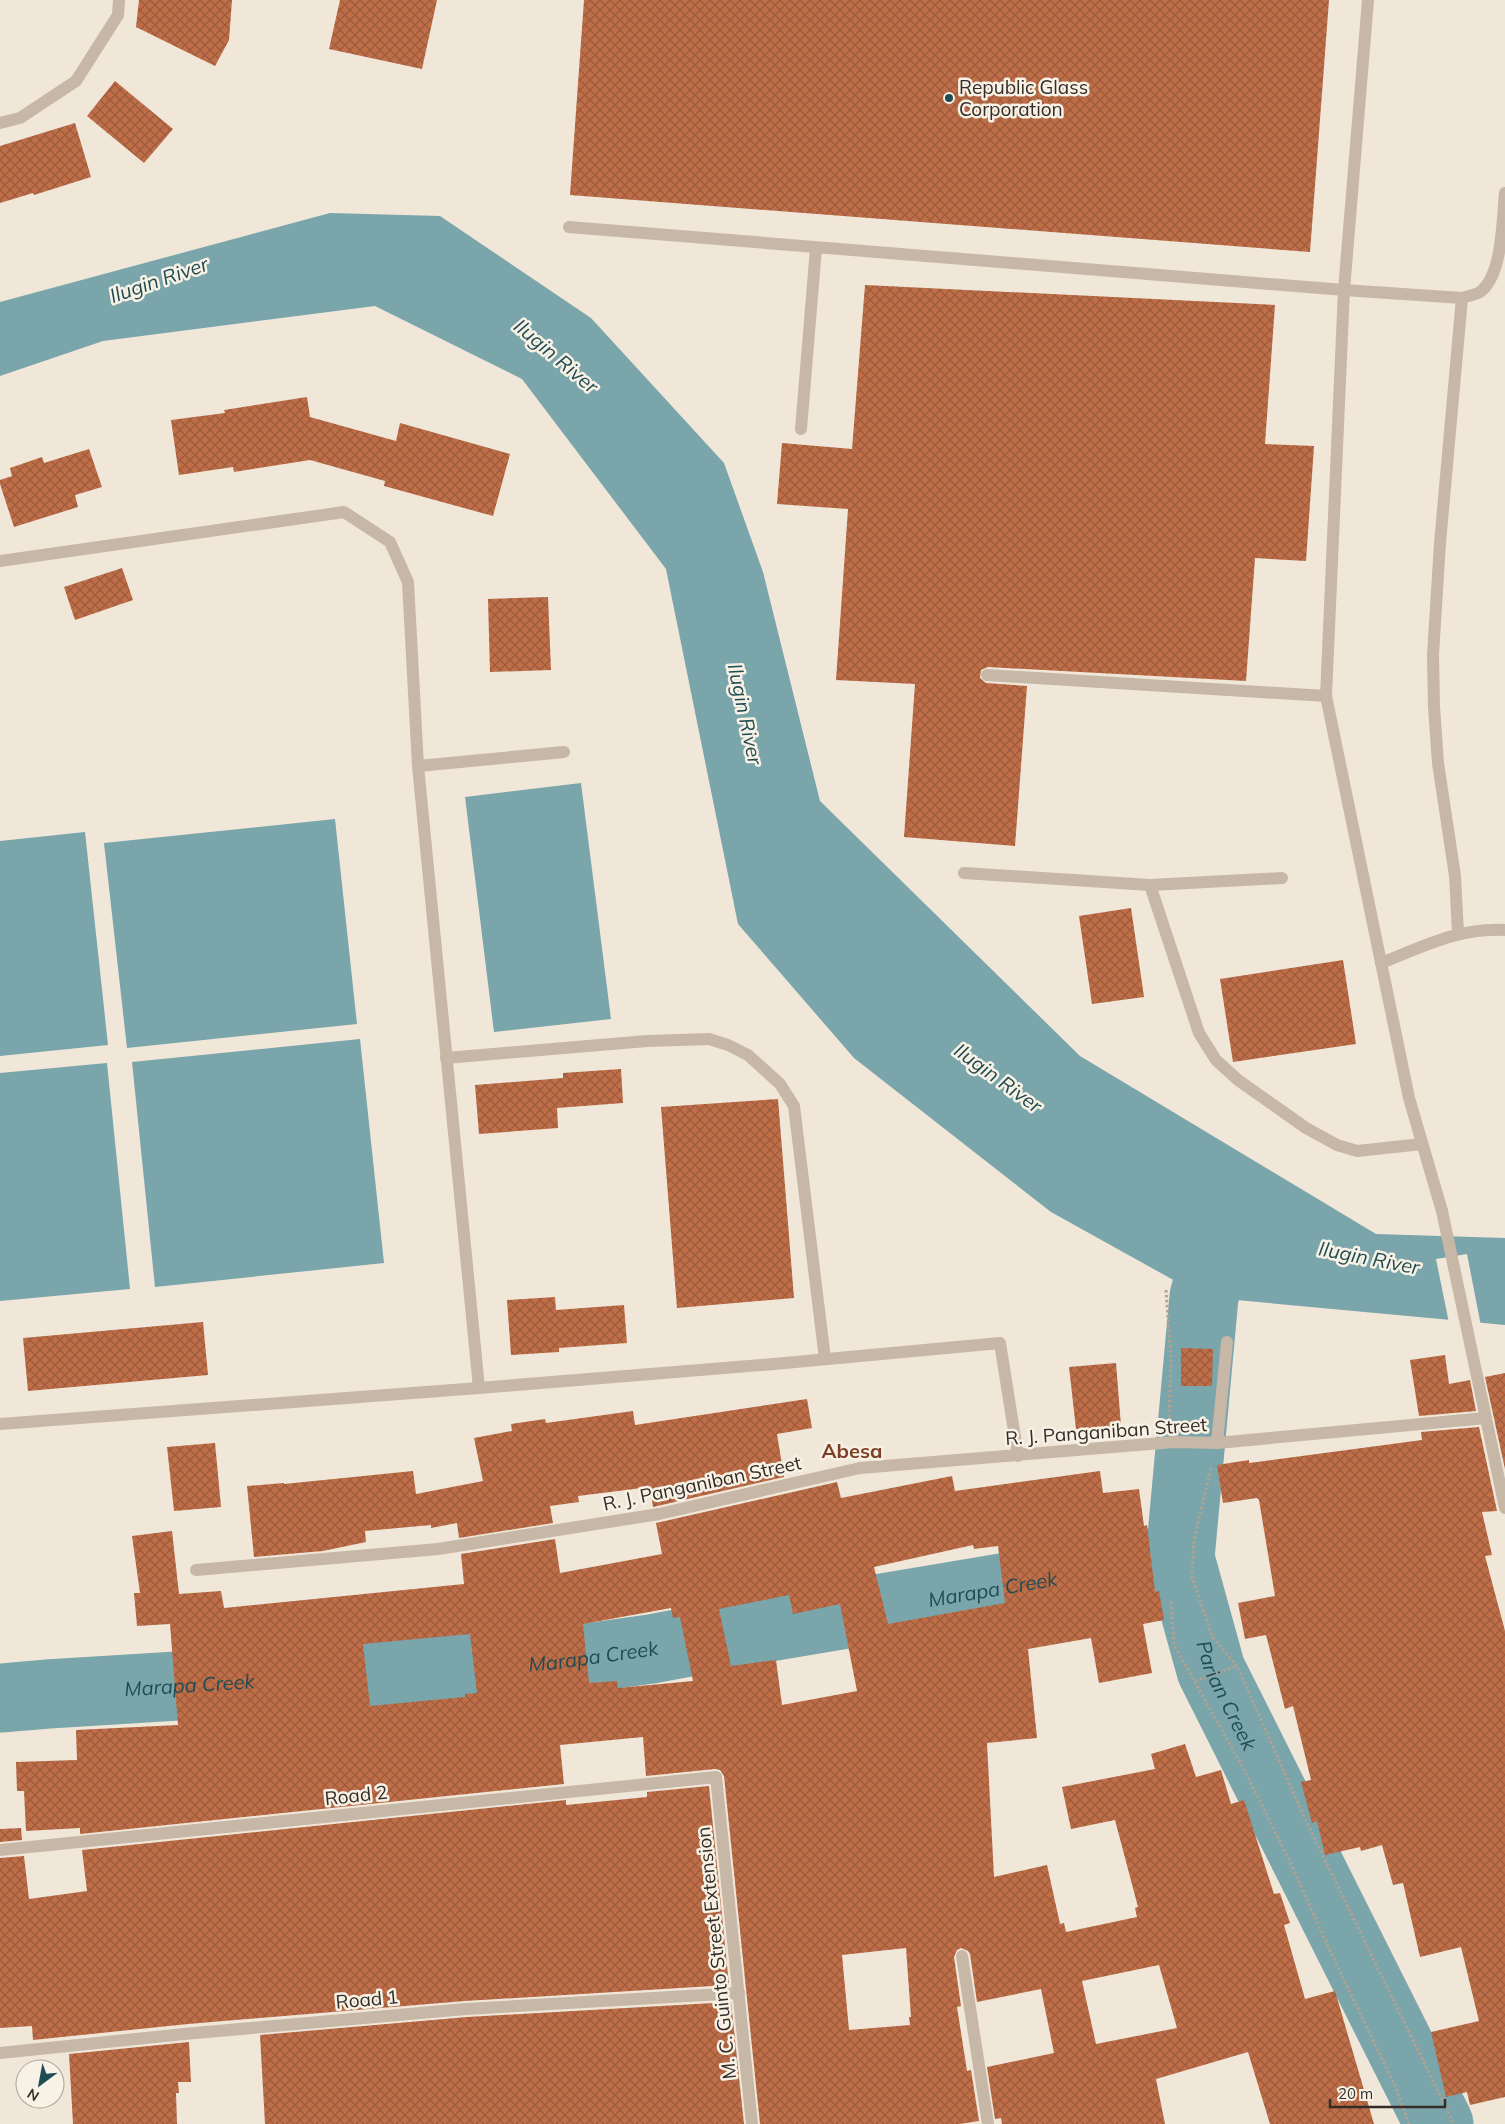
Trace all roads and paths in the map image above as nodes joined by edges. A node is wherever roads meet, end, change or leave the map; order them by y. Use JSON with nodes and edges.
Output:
{"nodes":[{"id":1,"x":119,"y":0,"type":"edge"},
{"id":2,"x":1368,"y":0,"type":"edge"},
{"id":3,"x":0,"y":124,"type":"edge"},
{"id":4,"x":1505,"y":193,"type":"edge"},
{"id":5,"x":569,"y":228,"type":"dead end"},
{"id":6,"x":816,"y":248,"type":"junction"},
{"id":7,"x":1344,"y":290,"type":"junction"},
{"id":8,"x":1462,"y":298,"type":"junction"},
{"id":9,"x":802,"y":429,"type":"dead end"},
{"id":10,"x":0,"y":561,"type":"edge"},
{"id":11,"x":987,"y":675,"type":"dead end"},
{"id":12,"x":1326,"y":696,"type":"junction"},
{"id":13,"x":564,"y":752,"type":"dead end"},
{"id":14,"x":418,"y":766,"type":"junction"},
{"id":15,"x":964,"y":873,"type":"dead end"},
{"id":16,"x":1282,"y":878,"type":"dead end"},
{"id":17,"x":1150,"y":885,"type":"junction"},
{"id":18,"x":1505,"y":930,"type":"edge"},
{"id":19,"x":1458,"y":933,"type":"junction"},
{"id":20,"x":1381,"y":963,"type":"junction"},
{"id":21,"x":446,"y":1058,"type":"junction"},
{"id":22,"x":1422,"y":1144,"type":"junction"},
{"id":23,"x":1166,"y":1290,"type":"dead end"},
{"id":24,"x":1227,"y":1342,"type":"dead end"},
{"id":25,"x":825,"y":1359,"type":"junction"},
{"id":26,"x":479,"y":1388,"type":"junction"},
{"id":27,"x":1486,"y":1418,"type":"junction"},
{"id":28,"x":0,"y":1424,"type":"edge"},
{"id":29,"x":1171,"y":1443,"type":"junction"},
{"id":30,"x":1213,"y":1443,"type":"junction"},
{"id":31,"x":1018,"y":1456,"type":"junction"},
{"id":32,"x":1505,"y":1508,"type":"edge"},
{"id":33,"x":196,"y":1570,"type":"dead end"},
{"id":34,"x":1171,"y":1602,"type":"dead end"},
{"id":35,"x":1237,"y":1666,"type":"junction"},
{"id":36,"x":1195,"y":1681,"type":"junction"},
{"id":37,"x":716,"y":1777,"type":"joint"},
{"id":38,"x":0,"y":1850,"type":"edge"},
{"id":39,"x":962,"y":1956,"type":"dead end"},
{"id":40,"x":739,"y":1993,"type":"junction"},
{"id":41,"x":0,"y":2053,"type":"edge"},
{"id":42,"x":752,"y":2124,"type":"edge"},
{"id":43,"x":988,"y":2124,"type":"edge"},
{"id":44,"x":1409,"y":2124,"type":"edge"},
{"id":45,"x":1454,"y":2124,"type":"edge"}],
"edges":[{"from":1,"to":3,"type":"street"},
{"from":2,"to":7,"type":"street"},
{"from":4,"to":8,"type":"street"},
{"from":5,"to":6,"type":"street"},
{"from":6,"to":7,"type":"street"},
{"from":6,"to":9,"type":"street"},
{"from":7,"to":8,"type":"street"},
{"from":7,"to":12,"type":"street"},
{"from":8,"to":19,"type":"street"},
{"from":10,"to":14,"type":"street"},
{"from":11,"to":12,"type":"street"},
{"from":12,"to":20,"type":"street"},
{"from":13,"to":14,"type":"street"},
{"from":14,"to":21,"type":"street"},
{"from":15,"to":17,"type":"street"},
{"from":16,"to":17,"type":"street"},
{"from":17,"to":22,"type":"street"},
{"from":18,"to":19,"type":"street"},
{"from":19,"to":20,"type":"street"},
{"from":20,"to":22,"type":"street"},
{"from":21,"to":25,"type":"street"},
{"from":21,"to":26,"type":"street"},
{"from":22,"to":27,"type":"street"},
{"from":23,"to":29,"type":"path"},
{"from":24,"to":30,"type":"street"},
{"from":25,"to":26,"type":"street"},
{"from":25,"to":31,"type":"street"},
{"from":26,"to":28,"type":"street"},
{"from":27,"to":30,"type":"street","name":"R. J. Panganiban Street"},
{"from":27,"to":32,"type":"street"},
{"from":29,"to":30,"type":"street","name":"R. J. Panganiban Street"},
{"from":29,"to":31,"type":"street","name":"R. J. Panganiban Street"},
{"from":30,"to":35,"type":"path"},
{"from":31,"to":33,"type":"street","name":"R. J. Panganiban Street"},
{"from":34,"to":36,"type":"path"},
{"from":35,"to":36,"type":"path"},
{"from":35,"to":45,"type":"path"},
{"from":36,"to":44,"type":"path"},
{"from":37,"to":38,"type":"street","name":"Road 2"},
{"from":37,"to":40,"type":"street","name":"M. C. Guinto Street Extension"},
{"from":39,"to":43,"type":"street"},
{"from":40,"to":41,"type":"street","name":"Road 1"},
{"from":40,"to":42,"type":"street","name":"M. C. Guinto Street Extension"}]}
